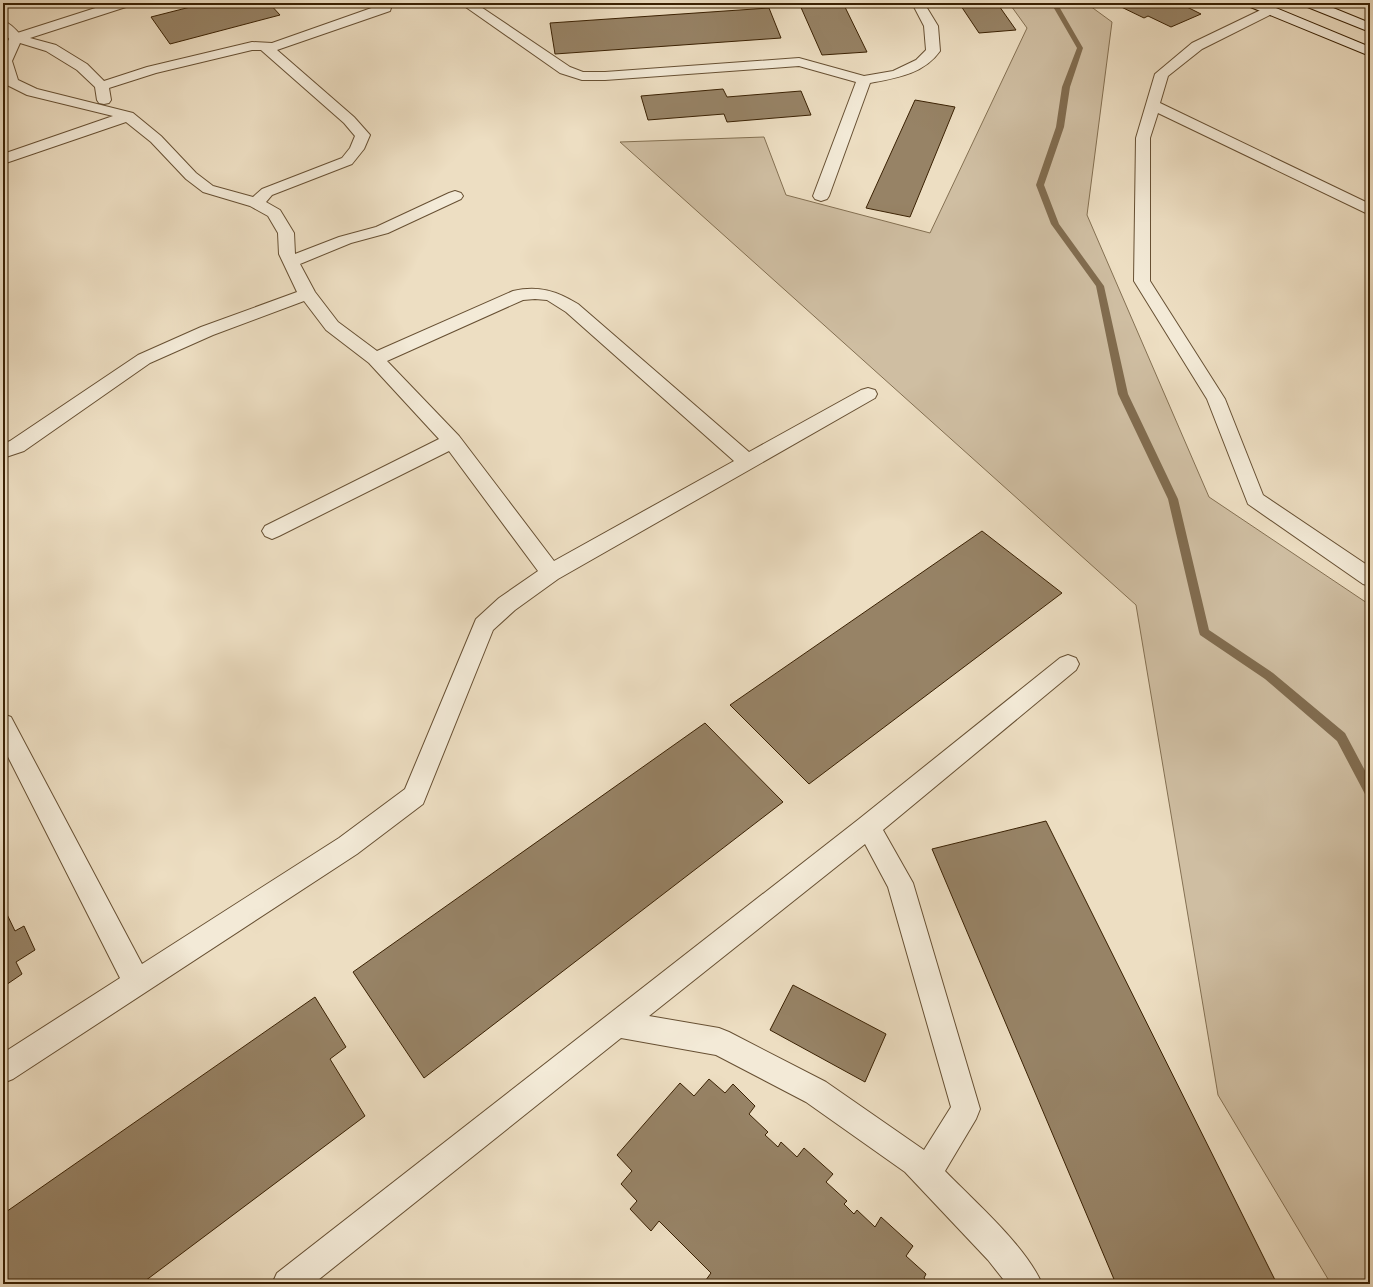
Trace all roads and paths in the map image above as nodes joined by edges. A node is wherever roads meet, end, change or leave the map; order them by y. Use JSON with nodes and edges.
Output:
{"nodes":[{"id":1,"x":124,"y":3,"type":"edge"},
{"id":2,"x":488,"y":3,"type":"edge"},
{"id":3,"x":918,"y":3,"type":"edge"},
{"id":4,"x":1254,"y":3,"type":"edge"},
{"id":5,"x":1310,"y":3,"type":"edge"},
{"id":6,"x":470,"y":6,"type":"edge"},
{"id":7,"x":385,"y":8,"type":"dead end"},
{"id":8,"x":1269,"y":10,"type":"junction"},
{"id":9,"x":3,"y":25,"type":"edge"},
{"id":10,"x":1370,"y":28,"type":"edge"},
{"id":11,"x":16,"y":38,"type":"junction"},
{"id":12,"x":264,"y":46,"type":"junction"},
{"id":13,"x":1366,"y":47,"type":"edge"},
{"id":14,"x":864,"y":80,"type":"junction"},
{"id":15,"x":102,"y":86,"type":"junction"},
{"id":16,"x":1153,"y":105,"type":"junction"},
{"id":17,"x":105,"y":109,"type":"junction"},
{"id":18,"x":128,"y":116,"type":"junction"},
{"id":19,"x":3,"y":159,"type":"edge"},
{"id":20,"x":455,"y":196,"type":"dead end"},
{"id":21,"x":821,"y":196,"type":"dead end"},
{"id":22,"x":256,"y":203,"type":"junction"},
{"id":23,"x":1370,"y":210,"type":"edge"},
{"id":24,"x":290,"y":262,"type":"junction"},
{"id":25,"x":307,"y":294,"type":"junction"},
{"id":26,"x":375,"y":359,"type":"junction"},
{"id":27,"x":868,"y":394,"type":"dead end"},
{"id":28,"x":452,"y":441,"type":"junction"},
{"id":29,"x":3,"y":452,"type":"edge"},
{"id":30,"x":748,"y":462,"type":"junction"},
{"id":31,"x":272,"y":531,"type":"dead end"},
{"id":32,"x":551,"y":573,"type":"junction"},
{"id":33,"x":1370,"y":578,"type":"edge"},
{"id":34,"x":1068,"y":664,"type":"dead end"},
{"id":35,"x":3,"y":724,"type":"edge"},
{"id":36,"x":868,"y":827,"type":"junction"},
{"id":37,"x":137,"y":983,"type":"junction"},
{"id":38,"x":617,"y":1024,"type":"junction"},
{"id":39,"x":3,"y":1069,"type":"edge"},
{"id":40,"x":926,"y":1174,"type":"junction"},
{"id":41,"x":288,"y":1284,"type":"edge"},
{"id":42,"x":1026,"y":1284,"type":"edge"}],
"edges":[{"from":1,"to":11,"type":"street"},
{"from":2,"to":6,"type":"street"},
{"from":3,"to":14,"type":"street"},
{"from":4,"to":8,"type":"street"},
{"from":5,"to":10,"type":"street"},
{"from":6,"to":14,"type":"street"},
{"from":7,"to":12,"type":"street"},
{"from":8,"to":13,"type":"street"},
{"from":8,"to":16,"type":"street"},
{"from":9,"to":11,"type":"street"},
{"from":11,"to":15,"type":"street"},
{"from":11,"to":17,"type":"street"},
{"from":12,"to":15,"type":"street"},
{"from":12,"to":22,"type":"street"},
{"from":14,"to":21,"type":"street"},
{"from":15,"to":17,"type":"street"},
{"from":16,"to":23,"type":"street"},
{"from":16,"to":33,"type":"street"},
{"from":17,"to":18,"type":"street"},
{"from":18,"to":19,"type":"street"},
{"from":18,"to":22,"type":"street"},
{"from":20,"to":24,"type":"street"},
{"from":22,"to":24,"type":"street"},
{"from":24,"to":25,"type":"street"},
{"from":25,"to":26,"type":"street"},
{"from":25,"to":29,"type":"street"},
{"from":26,"to":28,"type":"street"},
{"from":26,"to":30,"type":"street"},
{"from":27,"to":30,"type":"street"},
{"from":28,"to":31,"type":"street"},
{"from":28,"to":32,"type":"street"},
{"from":30,"to":32,"type":"street"},
{"from":32,"to":37,"type":"street"},
{"from":34,"to":36,"type":"street"},
{"from":35,"to":37,"type":"street"},
{"from":36,"to":38,"type":"street"},
{"from":36,"to":40,"type":"street"},
{"from":37,"to":39,"type":"street"},
{"from":38,"to":40,"type":"street"},
{"from":38,"to":41,"type":"street"},
{"from":40,"to":42,"type":"street"}]}
